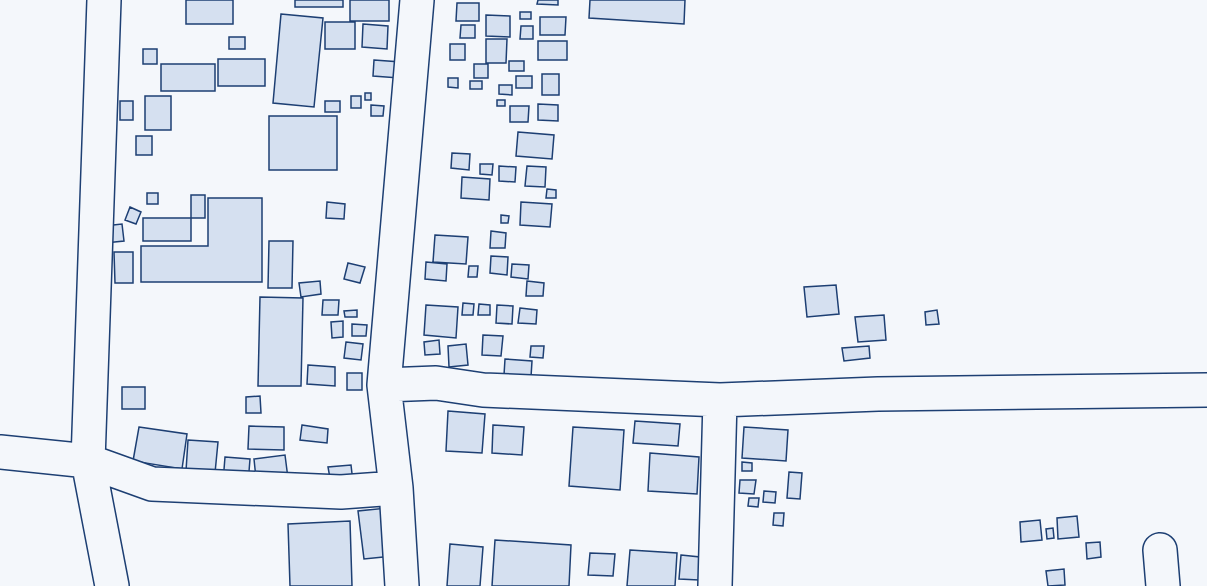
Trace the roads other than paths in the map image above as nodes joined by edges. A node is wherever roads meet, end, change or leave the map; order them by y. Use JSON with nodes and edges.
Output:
{"nodes":[{"id":1,"x":104,"y":0,"type":"edge"},
{"id":2,"x":417,"y":0,"type":"edge"},
{"id":3,"x":384,"y":385,"type":"junction"},
{"id":4,"x":1207,"y":390,"type":"edge"},
{"id":5,"x":720,"y":400,"type":"junction"},
{"id":6,"x":0,"y":452,"type":"edge"},
{"id":7,"x":88,"y":461,"type":"junction"},
{"id":8,"x":396,"y":488,"type":"junction"},
{"id":9,"x":1160,"y":550,"type":"dead end"},
{"id":10,"x":112,"y":586,"type":"edge"},
{"id":11,"x":402,"y":586,"type":"edge"},
{"id":12,"x":715,"y":586,"type":"edge"},
{"id":13,"x":1163,"y":586,"type":"edge"}],
"edges":[{"from":1,"to":7,"type":"street"},
{"from":2,"to":3,"type":"street"},
{"from":3,"to":5,"type":"street"},
{"from":3,"to":8,"type":"street"},
{"from":4,"to":5,"type":"street"},
{"from":5,"to":12,"type":"street"},
{"from":6,"to":7,"type":"street"},
{"from":7,"to":8,"type":"street"},
{"from":7,"to":10,"type":"street"},
{"from":8,"to":11,"type":"street"},
{"from":9,"to":13,"type":"street"}]}
